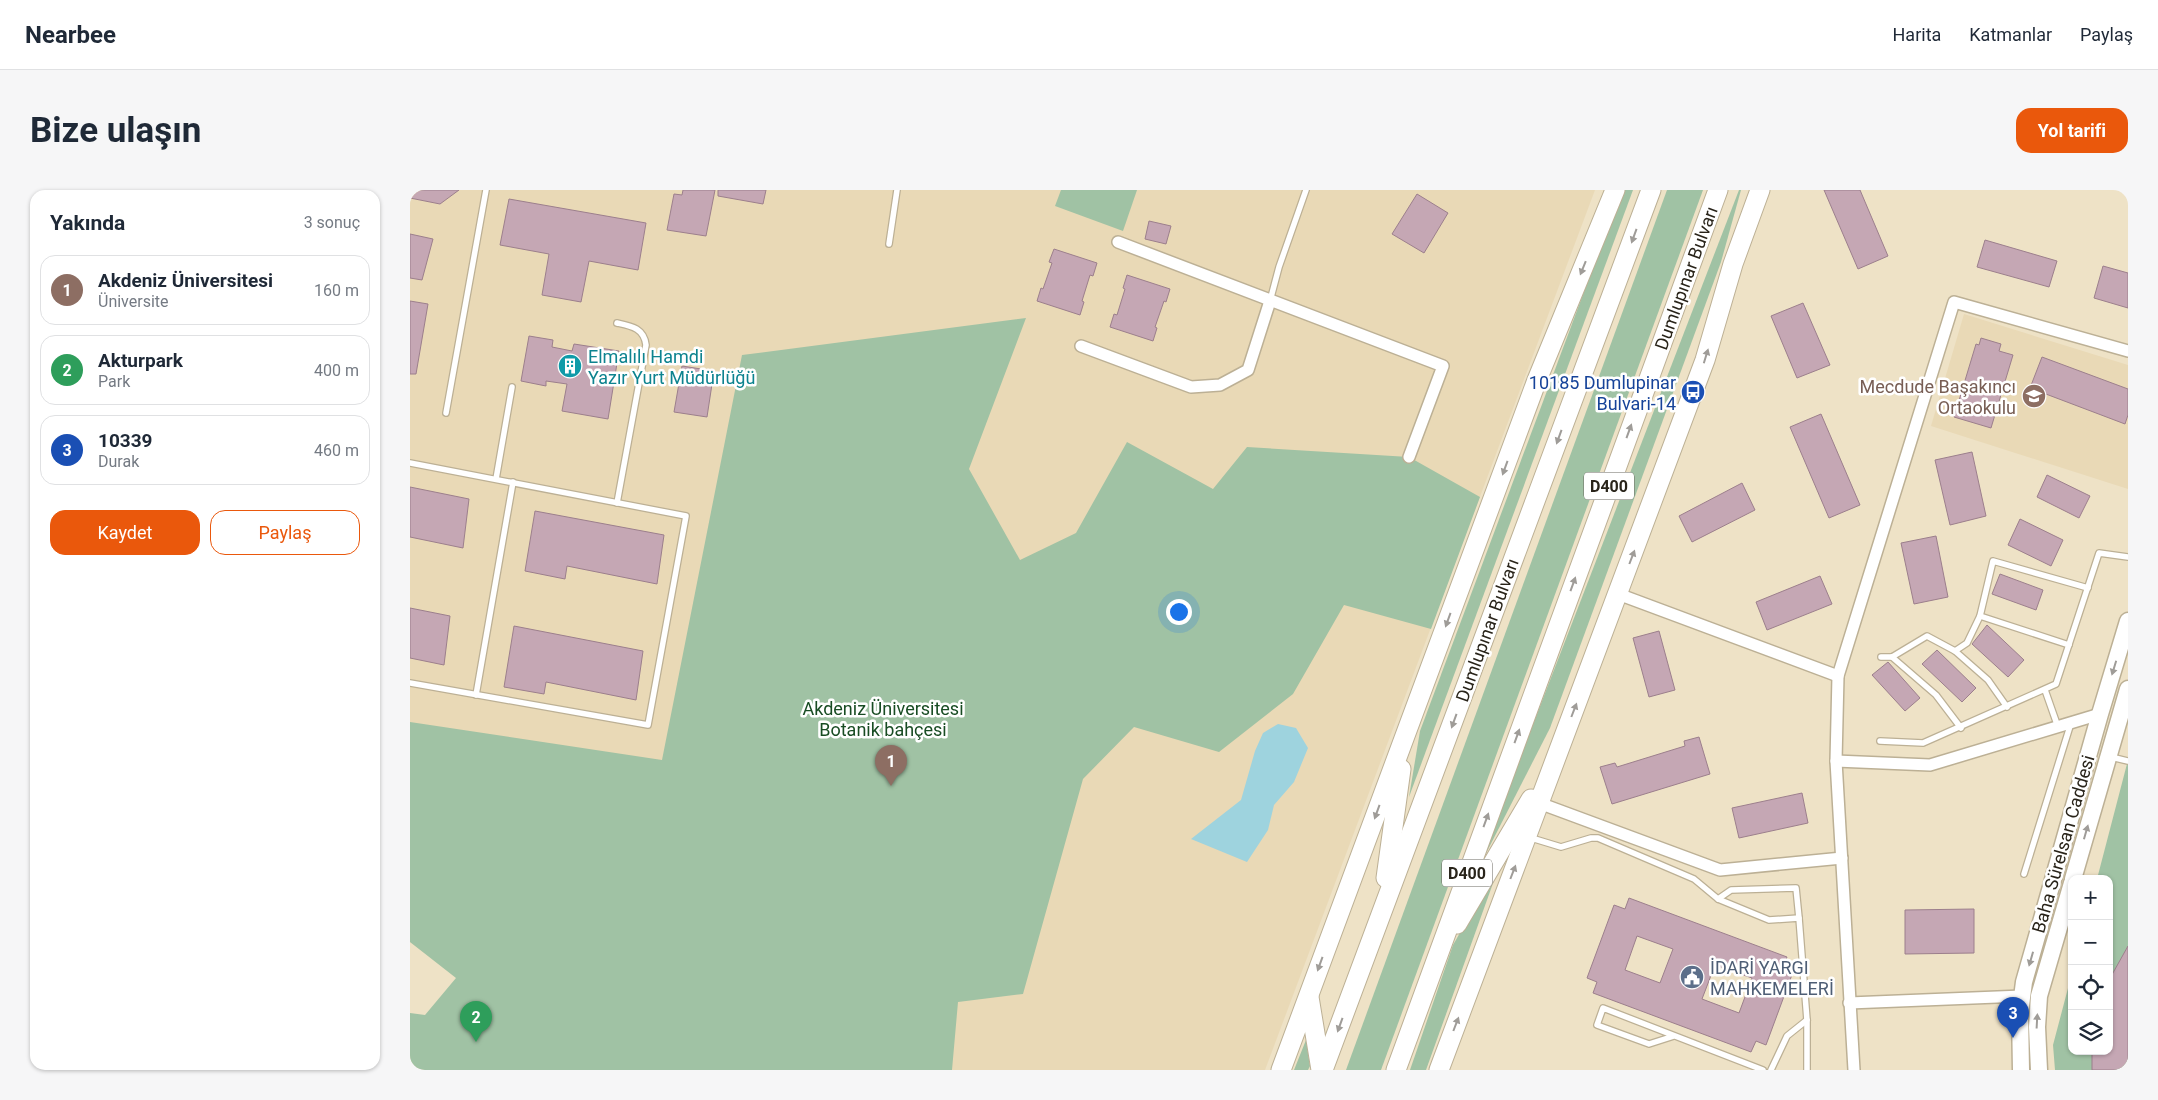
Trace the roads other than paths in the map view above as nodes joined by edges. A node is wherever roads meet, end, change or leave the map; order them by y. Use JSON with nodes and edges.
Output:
{"nodes":[{"id":1,"x":486,"y":190,"type":"edge"},
{"id":2,"x":897,"y":190,"type":"edge"},
{"id":3,"x":1306,"y":190,"type":"edge"},
{"id":4,"x":1615,"y":190,"type":"edge"},
{"id":5,"x":1651,"y":190,"type":"edge"},
{"id":6,"x":1718,"y":190,"type":"edge"},
{"id":7,"x":1760,"y":190,"type":"edge"},
{"id":8,"x":1118,"y":242,"type":"dead end"},
{"id":9,"x":889,"y":244,"type":"dead end"},
{"id":10,"x":1270,"y":301,"type":"junction"},
{"id":11,"x":617,"y":323,"type":"dead end"},
{"id":12,"x":1082,"y":346,"type":"dead end"},
{"id":13,"x":2128,"y":351,"type":"edge"},
{"id":14,"x":512,"y":388,"type":"dead end"},
{"id":15,"x":446,"y":413,"type":"dead end"},
{"id":16,"x":1409,"y":457,"type":"dead end"},
{"id":17,"x":410,"y":464,"type":"edge"},
{"id":18,"x":496,"y":478,"type":"junction"},
{"id":19,"x":513,"y":482,"type":"junction"},
{"id":20,"x":617,"y":503,"type":"junction"},
{"id":21,"x":2128,"y":557,"type":"edge"},
{"id":22,"x":2088,"y":588,"type":"junction"},
{"id":23,"x":1618,"y":594,"type":"junction"},
{"id":24,"x":1980,"y":616,"type":"junction"},
{"id":25,"x":2128,"y":621,"type":"edge"},
{"id":26,"x":2069,"y":645,"type":"junction"},
{"id":27,"x":1955,"y":651,"type":"junction"},
{"id":28,"x":1881,"y":657,"type":"dead end"},
{"id":29,"x":1892,"y":657,"type":"junction"},
{"id":30,"x":1838,"y":676,"type":"junction"},
{"id":31,"x":410,"y":684,"type":"edge"},
{"id":32,"x":2128,"y":689,"type":"edge"},
{"id":33,"x":2045,"y":690,"type":"junction"},
{"id":34,"x":476,"y":695,"type":"junction"},
{"id":35,"x":2007,"y":707,"type":"junction"},
{"id":36,"x":2100,"y":714,"type":"junction"},
{"id":37,"x":2072,"y":722,"type":"junction"},
{"id":38,"x":2058,"y":726,"type":"junction"},
{"id":39,"x":1961,"y":728,"type":"junction"},
{"id":40,"x":1406,"y":733,"type":"junction"},
{"id":41,"x":1880,"y":741,"type":"dead end"},
{"id":42,"x":1557,"y":755,"type":"junction"},
{"id":43,"x":2108,"y":756,"type":"junction"},
{"id":44,"x":1836,"y":761,"type":"junction"},
{"id":45,"x":2128,"y":761,"type":"edge"},
{"id":46,"x":1539,"y":803,"type":"junction"},
{"id":47,"x":1527,"y":836,"type":"junction"},
{"id":48,"x":1842,"y":858,"type":"junction"},
{"id":49,"x":2024,"y":874,"type":"dead end"},
{"id":50,"x":2074,"y":875,"type":"edge"},
{"id":51,"x":2068,"y":897,"type":"edge"},
{"id":52,"x":1718,"y":898,"type":"junction"},
{"id":53,"x":1382,"y":914,"type":"junction"},
{"id":54,"x":1799,"y":918,"type":"junction"},
{"id":55,"x":1434,"y":965,"type":"junction"},
{"id":56,"x":1308,"y":996,"type":"junction"},
{"id":57,"x":2022,"y":996,"type":"junction"},
{"id":58,"x":1849,"y":1003,"type":"junction"},
{"id":59,"x":1807,"y":1020,"type":"junction"},
{"id":60,"x":1674,"y":1036,"type":"junction"},
{"id":61,"x":1807,"y":1055,"type":"junction"},
{"id":62,"x":1281,"y":1070,"type":"edge"},
{"id":63,"x":1322,"y":1070,"type":"edge"},
{"id":64,"x":1396,"y":1070,"type":"edge"},
{"id":65,"x":1439,"y":1070,"type":"edge"},
{"id":66,"x":1763,"y":1070,"type":"edge"},
{"id":67,"x":1770,"y":1070,"type":"edge"},
{"id":68,"x":1802,"y":1070,"type":"edge"},
{"id":69,"x":1807,"y":1070,"type":"edge"},
{"id":70,"x":1854,"y":1070,"type":"edge"},
{"id":71,"x":2021,"y":1070,"type":"edge"},
{"id":72,"x":2039,"y":1070,"type":"edge"}],
"edges":[{"from":1,"to":15,"type":"lane"},
{"from":2,"to":9,"type":"lane"},
{"from":3,"to":10,"type":"lane"},
{"from":4,"to":40,"type":"main road","one_way":true},
{"from":5,"to":53,"type":"main road","name":"Dumlupınar Bulvarı","one_way":true},
{"from":55,"to":6,"type":"main road","name":"Dumlupınar Bulvarı","number":"D400","one_way":true},
{"from":23,"to":7,"type":"main road","one_way":true},
{"from":8,"to":10,"type":"street"},
{"from":10,"to":12,"type":"street"},
{"from":10,"to":16,"type":"street"},
{"from":11,"to":20,"type":"lane"},
{"from":13,"to":30,"type":"street"},
{"from":14,"to":18,"type":"lane"},
{"from":17,"to":18,"type":"lane"},
{"from":18,"to":19,"type":"lane"},
{"from":19,"to":20,"type":"lane"},
{"from":19,"to":34,"type":"lane"},
{"from":20,"to":34,"type":"lane"},
{"from":21,"to":22,"type":"lane"},
{"from":22,"to":24,"type":"lane"},
{"from":22,"to":26,"type":"lane"},
{"from":23,"to":30,"type":"street"},
{"from":42,"to":23,"type":"main road","one_way":true},
{"from":24,"to":26,"type":"lane"},
{"from":24,"to":27,"type":"lane"},
{"from":25,"to":36,"type":"main road","name":"Baha Sürelsan Caddesi","one_way":true},
{"from":26,"to":33,"type":"lane"},
{"from":27,"to":29,"type":"lane"},
{"from":27,"to":35,"type":"lane"},
{"from":28,"to":29,"type":"lane"},
{"from":29,"to":39,"type":"lane"},
{"from":30,"to":44,"type":"street"},
{"from":31,"to":34,"type":"lane"},
{"from":32,"to":43,"type":"main road"},
{"from":33,"to":35,"type":"lane"},
{"from":33,"to":38,"type":"lane"},
{"from":35,"to":39,"type":"lane"},
{"from":36,"to":37,"type":"street"},
{"from":36,"to":57,"type":"main road","name":"Baha Sürelsan Caddesi","one_way":true},
{"from":37,"to":38,"type":"street"},
{"from":37,"to":49,"type":"lane"},
{"from":38,"to":44,"type":"street"},
{"from":39,"to":41,"type":"lane"},
{"from":40,"to":53,"type":"main road"},
{"from":40,"to":56,"type":"main road","one_way":true},
{"from":42,"to":46,"type":"main road"},
{"from":42,"to":55,"type":"main road"},
{"from":43,"to":45,"type":"lane"},
{"from":50,"to":43,"type":"main road","one_way":true},
{"from":44,"to":48,"type":"street"},
{"from":46,"to":47,"type":"main road"},
{"from":46,"to":48,"type":"street"},
{"from":47,"to":52,"type":"lane"},
{"from":65,"to":47,"type":"main road","one_way":true},
{"from":48,"to":58,"type":"street"},
{"from":72,"to":51,"type":"main road","one_way":true},
{"from":52,"to":54,"type":"lane"},
{"from":52,"to":54,"type":"lane"},
{"from":53,"to":63,"type":"main road","name":"Dumlupınar Bulvarı","one_way":true},
{"from":54,"to":59,"type":"lane"},
{"from":55,"to":64,"type":"main road","name":"Dumlupınar Bulvarı","number":"D400"},
{"from":56,"to":62,"type":"main road"},
{"from":56,"to":63,"type":"main road"},
{"from":57,"to":58,"type":"street"},
{"from":57,"to":71,"type":"main road","name":"Baha Sürelsan Caddesi"},
{"from":58,"to":70,"type":"street"},
{"from":59,"to":61,"type":"lane"},
{"from":59,"to":67,"type":"lane"},
{"from":60,"to":60,"type":"lane"},
{"from":60,"to":66,"type":"lane"},
{"from":61,"to":68,"type":"lane"},
{"from":61,"to":69,"type":"lane"}]}
